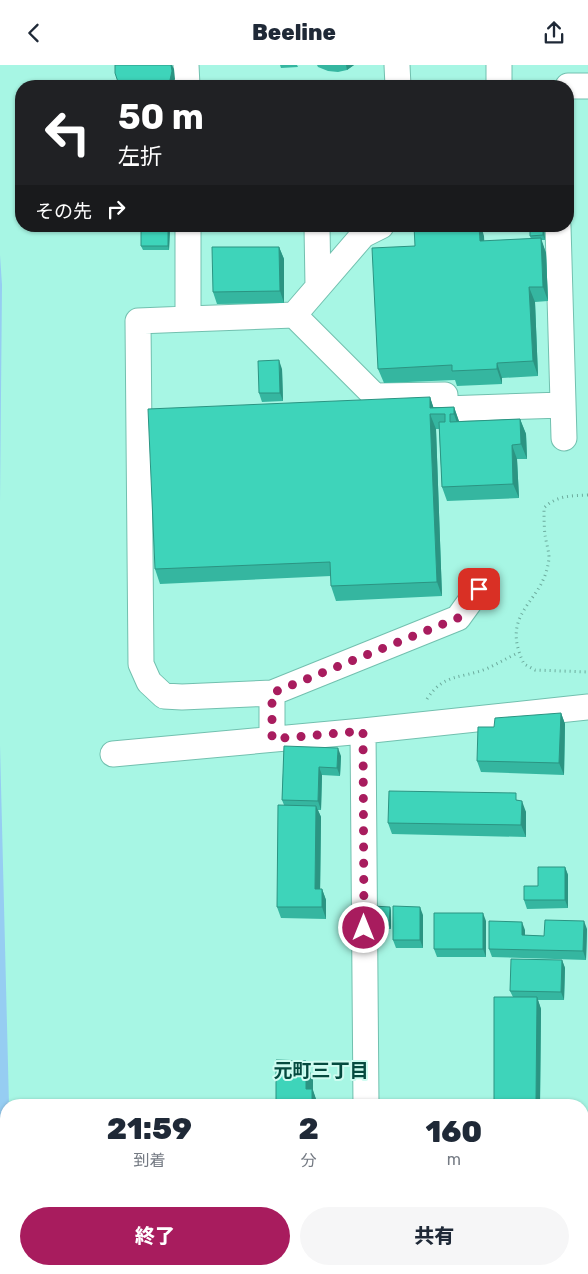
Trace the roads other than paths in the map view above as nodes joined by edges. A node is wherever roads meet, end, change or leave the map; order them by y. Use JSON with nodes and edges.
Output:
{"nodes":[{"id":1,"x":186,"y":65,"type":"edge"},
{"id":2,"x":397,"y":65,"type":"edge"},
{"id":3,"x":499,"y":65,"type":"edge"},
{"id":4,"x":186,"y":80,"type":"edge"},
{"id":5,"x":398,"y":80,"type":"edge"},
{"id":6,"x":499,"y":80,"type":"edge"},
{"id":7,"x":574,"y":86,"type":"edge"},
{"id":8,"x":588,"y":86,"type":"edge"},
{"id":9,"x":188,"y":232,"type":"edge"},
{"id":10,"x":317,"y":232,"type":"edge"},
{"id":11,"x":369,"y":232,"type":"edge"},
{"id":12,"x":558,"y":232,"type":"edge"},
{"id":13,"x":318,"y":286,"type":"junction"},
{"id":14,"x":294,"y":315,"type":"junction"},
{"id":15,"x":188,"y":319,"type":"junction"},
{"id":16,"x":563,"y":405,"type":"junction"},
{"id":17,"x":564,"y":438,"type":"dead end"},
{"id":18,"x":479,"y":589,"type":"dead end"},
{"id":19,"x":272,"y":693,"type":"junction"},
{"id":20,"x":588,"y":707,"type":"edge"},
{"id":21,"x":363,"y":731,"type":"junction"},
{"id":22,"x":272,"y":739,"type":"junction"},
{"id":23,"x":113,"y":754,"type":"dead end"},
{"id":24,"x":366,"y":1099,"type":"edge"}],
"edges":[{"from":1,"to":4,"type":"street"},
{"from":2,"to":5,"type":"street"},
{"from":3,"to":6,"type":"street"},
{"from":7,"to":8,"type":"street"},
{"from":9,"to":15,"type":"street"},
{"from":10,"to":13,"type":"street"},
{"from":11,"to":13,"type":"street"},
{"from":12,"to":16,"type":"street"},
{"from":13,"to":14,"type":"street"},
{"from":14,"to":15,"type":"street"},
{"from":14,"to":16,"type":"street"},
{"from":15,"to":19,"type":"street"},
{"from":16,"to":17,"type":"street"},
{"from":18,"to":19,"type":"street"},
{"from":19,"to":22,"type":"street"},
{"from":20,"to":21,"type":"street"},
{"from":21,"to":22,"type":"street"},
{"from":21,"to":24,"type":"street"},
{"from":22,"to":23,"type":"street"}]}
